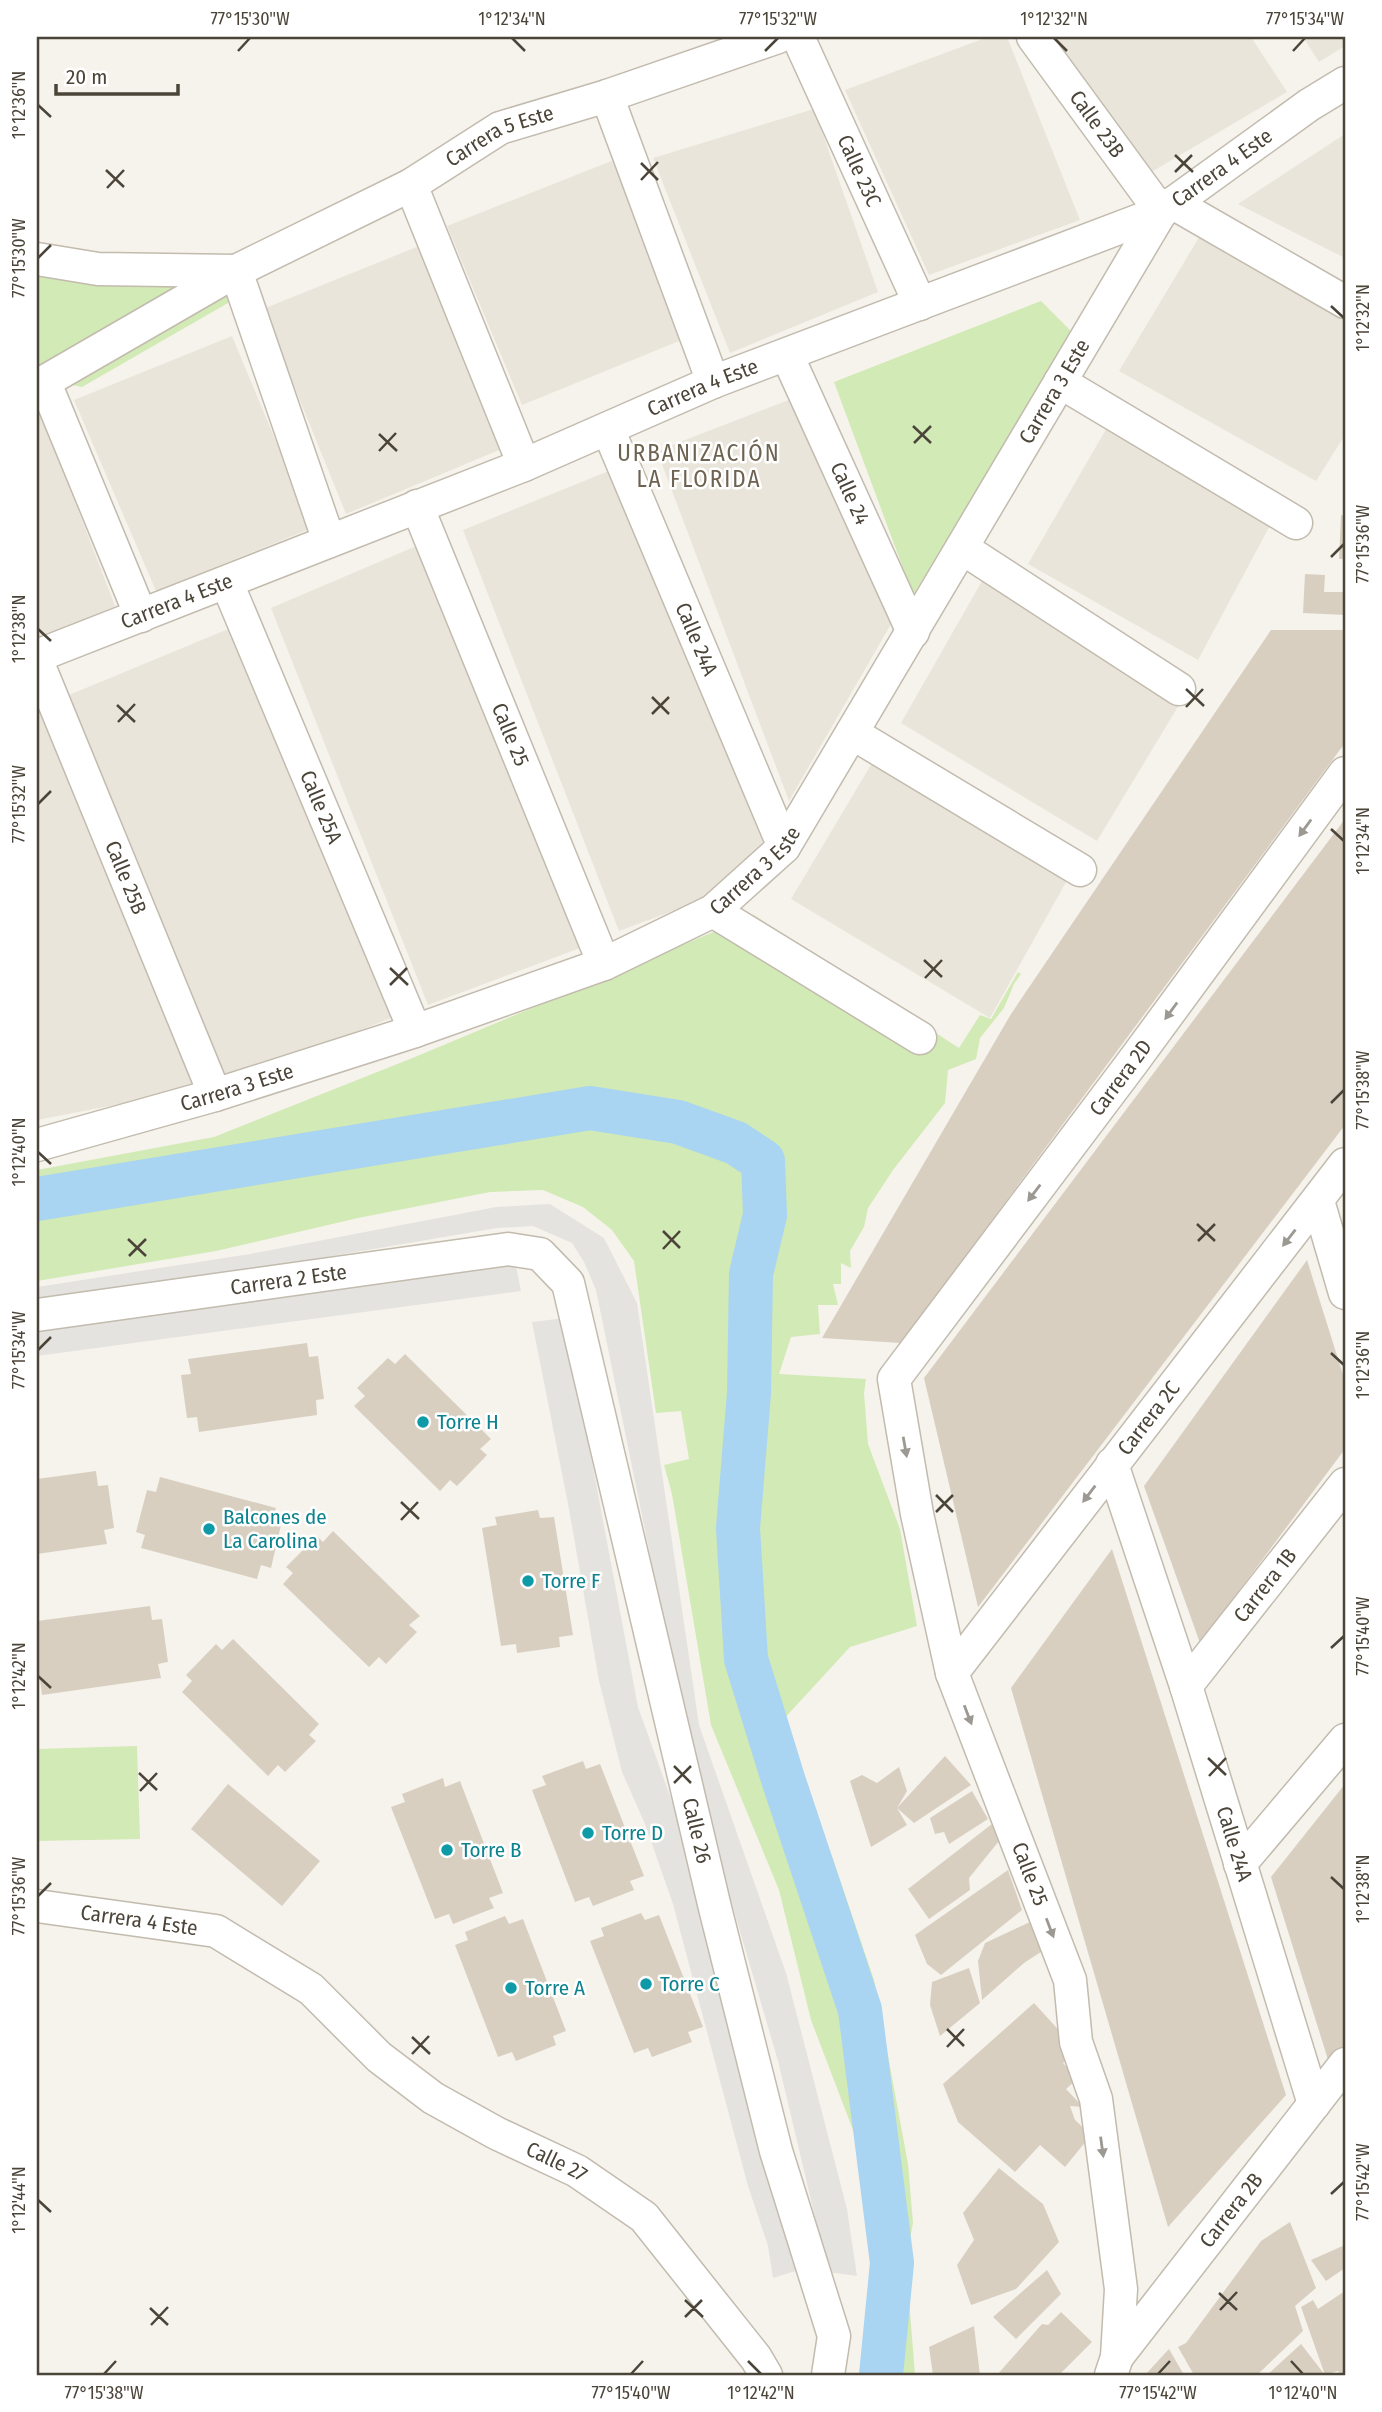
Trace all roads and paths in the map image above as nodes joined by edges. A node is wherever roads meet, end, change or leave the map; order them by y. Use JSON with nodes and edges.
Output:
{"nodes":[{"id":1,"x":778,"y":37,"type":"edge"},
{"id":2,"x":798,"y":37,"type":"edge"},
{"id":3,"x":1033,"y":37,"type":"edge"},
{"id":4,"x":1345,"y":82,"type":"edge"},
{"id":5,"x":607,"y":96,"type":"junction"},
{"id":6,"x":411,"y":185,"type":"junction"},
{"id":7,"x":1167,"y":207,"type":"junction"},
{"id":8,"x":37,"y":259,"type":"edge"},
{"id":9,"x":236,"y":271,"type":"junction"},
{"id":10,"x":1345,"y":302,"type":"edge"},
{"id":11,"x":920,"y":304,"type":"junction"},
{"id":12,"x":787,"y":355,"type":"junction"},
{"id":13,"x":713,"y":382,"type":"junction"},
{"id":14,"x":1060,"y":382,"type":"junction"},
{"id":15,"x":41,"y":385,"type":"edge"},
{"id":16,"x":608,"y":429,"type":"junction"},
{"id":17,"x":524,"y":465,"type":"junction"},
{"id":18,"x":417,"y":506,"type":"junction"},
{"id":19,"x":1296,"y":523,"type":"dead end"},
{"id":20,"x":329,"y":541,"type":"junction"},
{"id":21,"x":962,"y":548,"type":"junction"},
{"id":22,"x":227,"y":583,"type":"junction"},
{"id":23,"x":141,"y":616,"type":"junction"},
{"id":24,"x":913,"y":632,"type":"junction"},
{"id":25,"x":37,"y":659,"type":"edge"},
{"id":26,"x":1179,"y":689,"type":"dead end"},
{"id":27,"x":852,"y":733,"type":"junction"},
{"id":28,"x":1345,"y":773,"type":"edge"},
{"id":29,"x":785,"y":847,"type":"junction"},
{"id":30,"x":1080,"y":870,"type":"dead end"},
{"id":31,"x":713,"y":911,"type":"junction"},
{"id":32,"x":604,"y":964,"type":"junction"},
{"id":33,"x":415,"y":1031,"type":"junction"},
{"id":34,"x":920,"y":1038,"type":"dead end"},
{"id":35,"x":215,"y":1095,"type":"junction"},
{"id":36,"x":37,"y":1145,"type":"edge"},
{"id":37,"x":1345,"y":1164,"type":"edge"},
{"id":38,"x":1318,"y":1201,"type":"junction"},
{"id":39,"x":540,"y":1254,"type":"joint"},
{"id":40,"x":1345,"y":1293,"type":"edge"},
{"id":41,"x":37,"y":1315,"type":"edge"},
{"id":42,"x":894,"y":1379,"type":"joint"},
{"id":43,"x":1112,"y":1464,"type":"junction"},
{"id":44,"x":1345,"y":1484,"type":"edge"},
{"id":45,"x":952,"y":1674,"type":"junction"},
{"id":46,"x":1186,"y":1686,"type":"junction"},
{"id":47,"x":1345,"y":1740,"type":"edge"},
{"id":48,"x":1240,"y":1864,"type":"junction"},
{"id":49,"x":37,"y":1906,"type":"edge"},
{"id":50,"x":311,"y":1989,"type":"joint"},
{"id":51,"x":1345,"y":2064,"type":"edge"},
{"id":52,"x":1314,"y":2104,"type":"junction"},
{"id":53,"x":1114,"y":2366,"type":"edge"},
{"id":54,"x":766,"y":2375,"type":"edge"},
{"id":55,"x":828,"y":2375,"type":"edge"}],
"edges":[{"from":1,"to":5,"type":"street","name":"Carrera 5 Este"},
{"from":2,"to":11,"type":"street","name":"Calle 23C"},
{"from":3,"to":7,"type":"street","name":"Calle 23B"},
{"from":4,"to":7,"type":"street","name":"Carrera 4 Este"},
{"from":5,"to":6,"type":"street","name":"Carrera 5 Este"},
{"from":5,"to":13,"type":"street"},
{"from":6,"to":9,"type":"street","name":"Carrera 5 Este"},
{"from":6,"to":17,"type":"street"},
{"from":7,"to":10,"type":"street","name":"Calle 23B"},
{"from":7,"to":11,"type":"street","name":"Carrera 4 Este"},
{"from":7,"to":14,"type":"street","name":"Carrera 3 Este"},
{"from":8,"to":9,"type":"street","name":"Carrera 5 Este"},
{"from":9,"to":15,"type":"street","name":"Carrera 5 Este"},
{"from":9,"to":20,"type":"street"},
{"from":11,"to":12,"type":"street","name":"Carrera 4 Este"},
{"from":12,"to":13,"type":"street","name":"Carrera 4 Este"},
{"from":12,"to":24,"type":"street","name":"Calle 24"},
{"from":13,"to":16,"type":"street","name":"Carrera 4 Este"},
{"from":14,"to":19,"type":"street"},
{"from":14,"to":21,"type":"street","name":"Carrera 3 Este"},
{"from":15,"to":23,"type":"street"},
{"from":16,"to":17,"type":"street","name":"Carrera 4 Este"},
{"from":16,"to":29,"type":"street","name":"Calle 24A"},
{"from":17,"to":18,"type":"street","name":"Carrera 4 Este"},
{"from":18,"to":20,"type":"street","name":"Carrera 4 Este"},
{"from":18,"to":32,"type":"street","name":"Calle 25"},
{"from":20,"to":22,"type":"street","name":"Carrera 4 Este"},
{"from":21,"to":24,"type":"street","name":"Carrera 3 Este"},
{"from":21,"to":26,"type":"street"},
{"from":22,"to":23,"type":"street","name":"Carrera 4 Este"},
{"from":22,"to":33,"type":"street","name":"Calle 25A"},
{"from":23,"to":25,"type":"street","name":"Carrera 4 Este"},
{"from":24,"to":27,"type":"street","name":"Carrera 3 Este"},
{"from":25,"to":35,"type":"street","name":"Calle 25B"},
{"from":27,"to":29,"type":"street","name":"Carrera 3 Este"},
{"from":27,"to":30,"type":"street"},
{"from":28,"to":42,"type":"street","name":"Carrera 2D","one_way":true},
{"from":29,"to":31,"type":"street","name":"Carrera 3 Este"},
{"from":31,"to":32,"type":"street","name":"Carrera 3 Este"},
{"from":31,"to":34,"type":"street"},
{"from":32,"to":33,"type":"street","name":"Carrera 3 Este"},
{"from":33,"to":35,"type":"street","name":"Carrera 3 Este"},
{"from":35,"to":36,"type":"street","name":"Carrera 3 Este"},
{"from":37,"to":38,"type":"street","name":"Carrera 2C"},
{"from":38,"to":40,"type":"street"},
{"from":38,"to":43,"type":"street","name":"Carrera 2C","one_way":true},
{"from":39,"to":41,"type":"street","name":"Carrera 2 Este"},
{"from":39,"to":55,"type":"street","name":"Calle 26"},
{"from":42,"to":45,"type":"street","name":"Calle 25","one_way":true},
{"from":43,"to":45,"type":"street","name":"Carrera 2C","one_way":true},
{"from":43,"to":46,"type":"street","name":"Calle 24A"},
{"from":44,"to":46,"type":"street","name":"Carrera 1B"},
{"from":45,"to":53,"type":"street","name":"Calle 25","one_way":true},
{"from":46,"to":48,"type":"street","name":"Calle 24A"},
{"from":47,"to":48,"type":"street"},
{"from":48,"to":52,"type":"street","name":"Calle 24A"},
{"from":49,"to":50,"type":"street","name":"Carrera 4 Este"},
{"from":50,"to":54,"type":"street","name":"Calle 27"},
{"from":51,"to":52,"type":"street","name":"Carrera 2B"},
{"from":52,"to":53,"type":"street","name":"Carrera 2B"}]}
